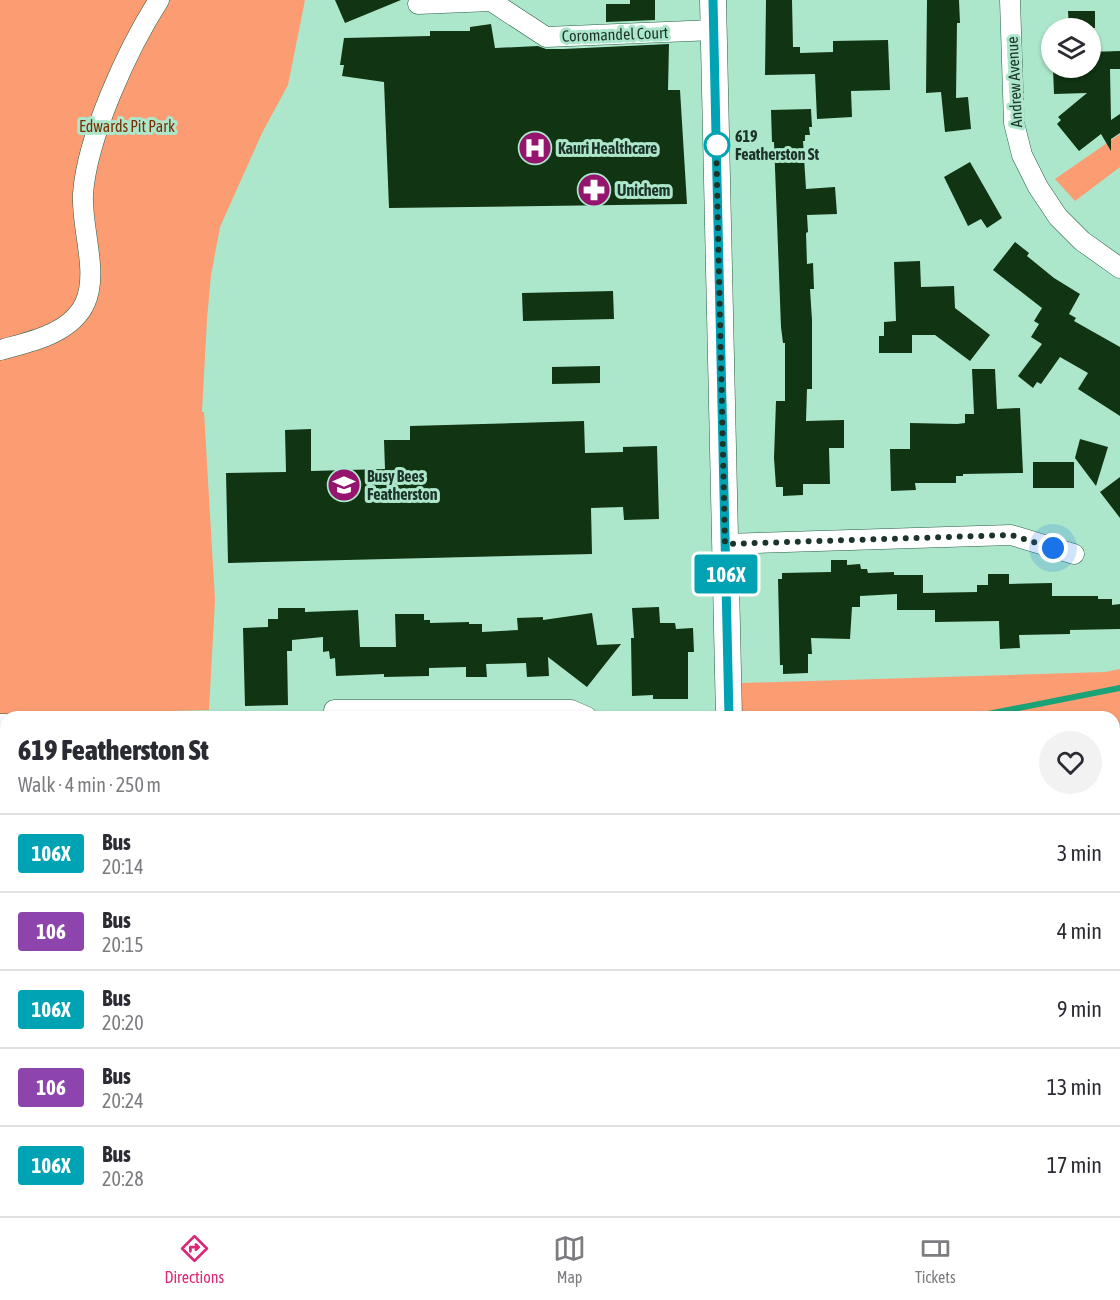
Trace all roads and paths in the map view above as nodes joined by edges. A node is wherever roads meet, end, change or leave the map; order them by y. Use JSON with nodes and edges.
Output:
{"nodes":[{"id":1,"x":159,"y":0,"type":"edge"},
{"id":2,"x":713,"y":0,"type":"edge"},
{"id":3,"x":1010,"y":0,"type":"edge"},
{"id":4,"x":418,"y":4,"type":"dead end"},
{"id":5,"x":714,"y":30,"type":"junction"},
{"id":6,"x":1120,"y":268,"type":"edge"},
{"id":7,"x":0,"y":350,"type":"edge"},
{"id":8,"x":725,"y":544,"type":"junction"},
{"id":9,"x":1074,"y":554,"type":"dead end"},
{"id":10,"x":334,"y":710,"type":"dead end"},
{"id":11,"x":573,"y":711,"type":"edge"},
{"id":12,"x":729,"y":711,"type":"edge"}],
"edges":[{"from":1,"to":7,"type":"street"},
{"from":2,"to":5,"type":"main road"},
{"from":3,"to":6,"type":"street","name":"Andrew Avenue"},
{"from":4,"to":5,"type":"street","name":"Coromandel Court"},
{"from":5,"to":8,"type":"main road"},
{"from":8,"to":9,"type":"street"},
{"from":8,"to":12,"type":"main road"},
{"from":10,"to":11,"type":"street"}]}
